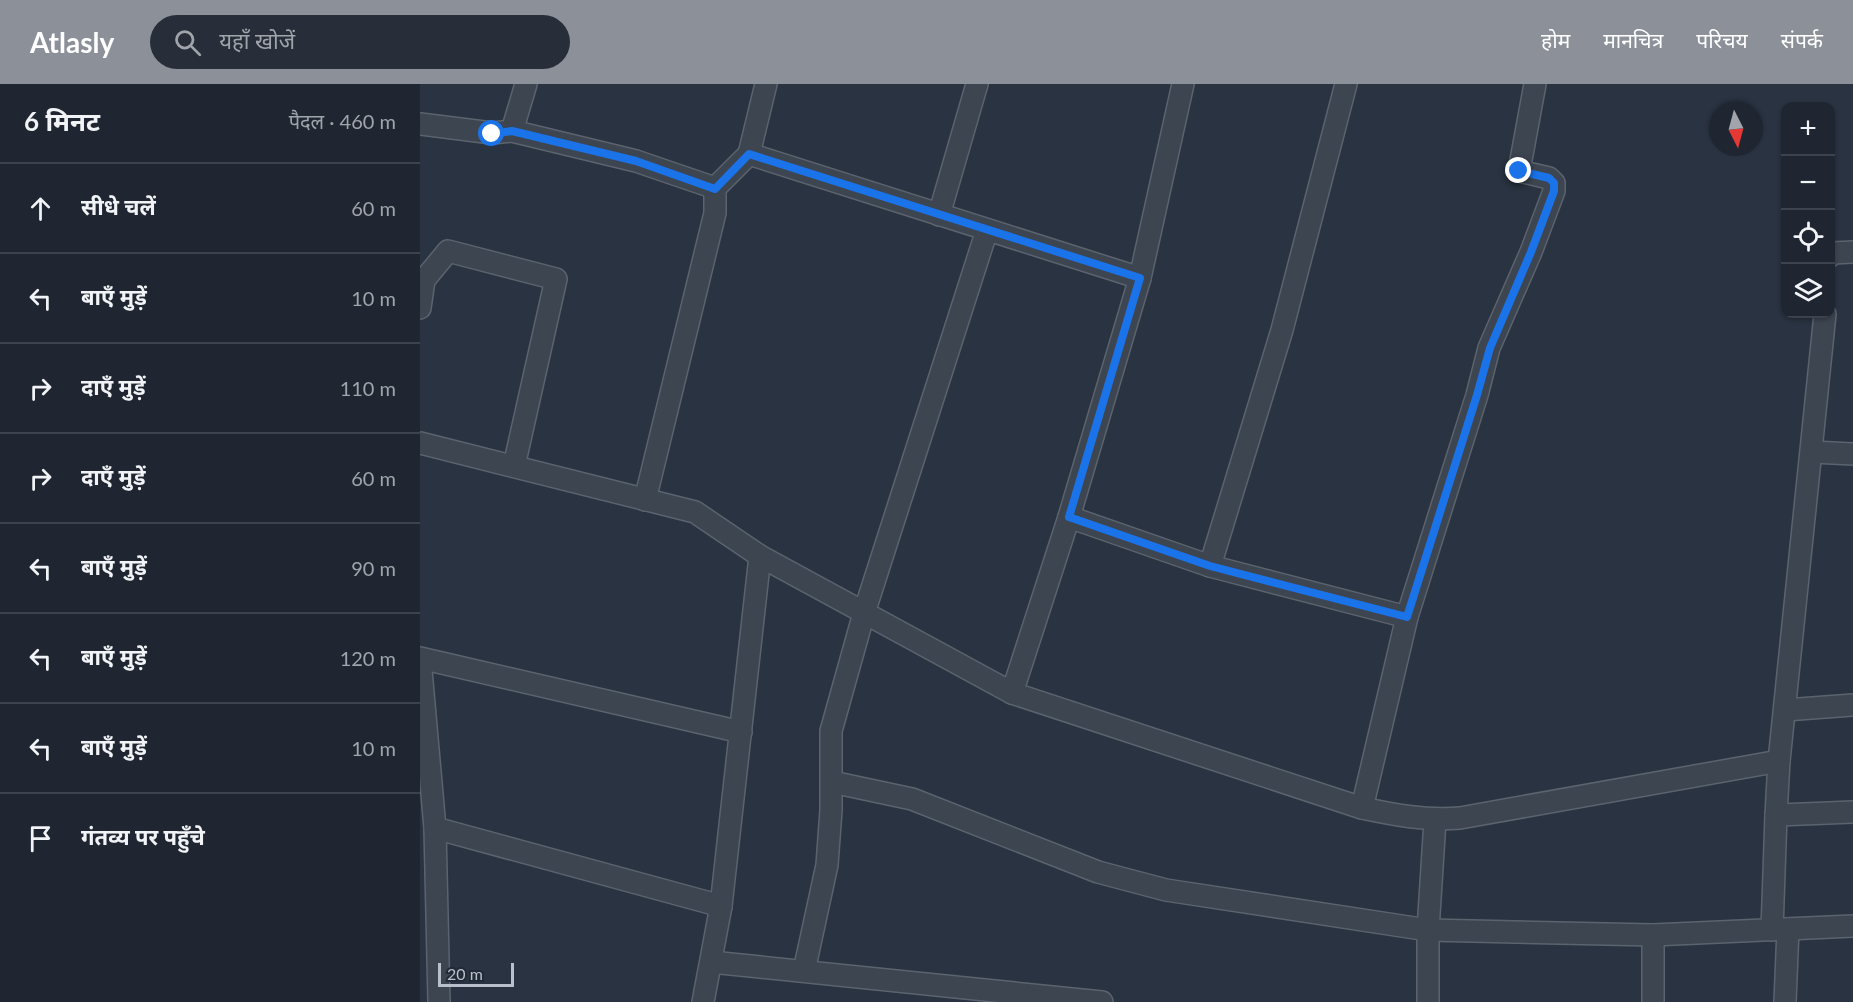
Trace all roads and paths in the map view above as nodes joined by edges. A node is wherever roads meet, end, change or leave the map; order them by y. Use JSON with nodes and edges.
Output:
{"nodes":[{"id":1,"x":526,"y":84,"type":"edge"},
{"id":2,"x":766,"y":84,"type":"edge"},
{"id":3,"x":977,"y":84,"type":"edge"},
{"id":4,"x":1184,"y":84,"type":"edge"},
{"id":5,"x":1346,"y":84,"type":"edge"},
{"id":6,"x":1535,"y":84,"type":"edge"},
{"id":7,"x":420,"y":124,"type":"edge"},
{"id":8,"x":512,"y":131,"type":"junction"},
{"id":9,"x":749,"y":154,"type":"junction"},
{"id":10,"x":715,"y":189,"type":"junction"},
{"id":11,"x":939,"y":215,"type":"junction"},
{"id":12,"x":987,"y":230,"type":"junction"},
{"id":13,"x":1835,"y":252,"type":"edge"},
{"id":14,"x":1853,"y":252,"type":"edge"},
{"id":15,"x":1140,"y":278,"type":"junction"},
{"id":16,"x":420,"y":308,"type":"edge"},
{"id":17,"x":1825,"y":318,"type":"edge"},
{"id":18,"x":420,"y":443,"type":"edge"},
{"id":19,"x":1812,"y":452,"type":"junction"},
{"id":20,"x":1853,"y":454,"type":"edge"},
{"id":21,"x":514,"y":466,"type":"junction"},
{"id":22,"x":645,"y":500,"type":"junction"},
{"id":23,"x":1069,"y":517,"type":"junction"},
{"id":24,"x":760,"y":556,"type":"junction"},
{"id":25,"x":1210,"y":566,"type":"junction"},
{"id":26,"x":864,"y":613,"type":"junction"},
{"id":27,"x":1407,"y":617,"type":"junction"},
{"id":28,"x":420,"y":659,"type":"edge"},
{"id":29,"x":1012,"y":693,"type":"junction"},
{"id":30,"x":1853,"y":705,"type":"edge"},
{"id":31,"x":1785,"y":710,"type":"junction"},
{"id":32,"x":741,"y":732,"type":"junction"},
{"id":33,"x":1779,"y":761,"type":"junction"},
{"id":34,"x":832,"y":782,"type":"junction"},
{"id":35,"x":1362,"y":808,"type":"junction"},
{"id":36,"x":1853,"y":812,"type":"edge"},
{"id":37,"x":1776,"y":815,"type":"junction"},
{"id":38,"x":1435,"y":820,"type":"junction"},
{"id":39,"x":435,"y":828,"type":"junction"},
{"id":40,"x":721,"y":906,"type":"junction"},
{"id":41,"x":1853,"y":926,"type":"edge"},
{"id":42,"x":1780,"y":929,"type":"junction"},
{"id":43,"x":1428,"y":930,"type":"junction"},
{"id":44,"x":1653,"y":935,"type":"junction"},
{"id":45,"x":711,"y":962,"type":"junction"},
{"id":46,"x":804,"y":971,"type":"junction"},
{"id":47,"x":439,"y":1002,"type":"edge"},
{"id":48,"x":704,"y":1002,"type":"edge"},
{"id":49,"x":1102,"y":1002,"type":"edge"},
{"id":50,"x":1428,"y":1002,"type":"edge"},
{"id":51,"x":1653,"y":1002,"type":"edge"},
{"id":52,"x":1785,"y":1002,"type":"edge"}],
"edges":[{"from":1,"to":8,"type":"street"},
{"from":2,"to":9,"type":"street"},
{"from":3,"to":11,"type":"street"},
{"from":4,"to":15,"type":"street"},
{"from":5,"to":25,"type":"street"},
{"from":6,"to":27,"type":"street"},
{"from":7,"to":8,"type":"street"},
{"from":8,"to":10,"type":"street"},
{"from":9,"to":10,"type":"street"},
{"from":9,"to":11,"type":"street"},
{"from":10,"to":22,"type":"street"},
{"from":11,"to":12,"type":"street"},
{"from":12,"to":15,"type":"street"},
{"from":12,"to":26,"type":"street"},
{"from":13,"to":14,"type":"street"},
{"from":15,"to":23,"type":"street"},
{"from":16,"to":21,"type":"street"},
{"from":17,"to":19,"type":"street"},
{"from":18,"to":21,"type":"street"},
{"from":19,"to":20,"type":"street"},
{"from":19,"to":31,"type":"street"},
{"from":21,"to":22,"type":"street"},
{"from":22,"to":24,"type":"street"},
{"from":23,"to":25,"type":"street"},
{"from":23,"to":29,"type":"street"},
{"from":24,"to":26,"type":"street"},
{"from":24,"to":32,"type":"street"},
{"from":25,"to":27,"type":"street"},
{"from":26,"to":29,"type":"street"},
{"from":26,"to":34,"type":"street"},
{"from":27,"to":35,"type":"street"},
{"from":28,"to":32,"type":"street"},
{"from":28,"to":39,"type":"street"},
{"from":29,"to":35,"type":"street"},
{"from":30,"to":31,"type":"street"},
{"from":31,"to":33,"type":"street"},
{"from":32,"to":40,"type":"street"},
{"from":33,"to":37,"type":"street"},
{"from":33,"to":38,"type":"street"},
{"from":34,"to":43,"type":"street"},
{"from":34,"to":46,"type":"street"},
{"from":35,"to":38,"type":"street"},
{"from":36,"to":37,"type":"street"},
{"from":37,"to":42,"type":"street"},
{"from":38,"to":43,"type":"street"},
{"from":39,"to":40,"type":"street"},
{"from":39,"to":47,"type":"street"},
{"from":40,"to":45,"type":"street"},
{"from":41,"to":42,"type":"street"},
{"from":42,"to":44,"type":"street"},
{"from":42,"to":52,"type":"street"},
{"from":43,"to":44,"type":"street"},
{"from":43,"to":50,"type":"street"},
{"from":44,"to":51,"type":"street"},
{"from":45,"to":46,"type":"street"},
{"from":45,"to":48,"type":"street"},
{"from":46,"to":49,"type":"street"}]}
